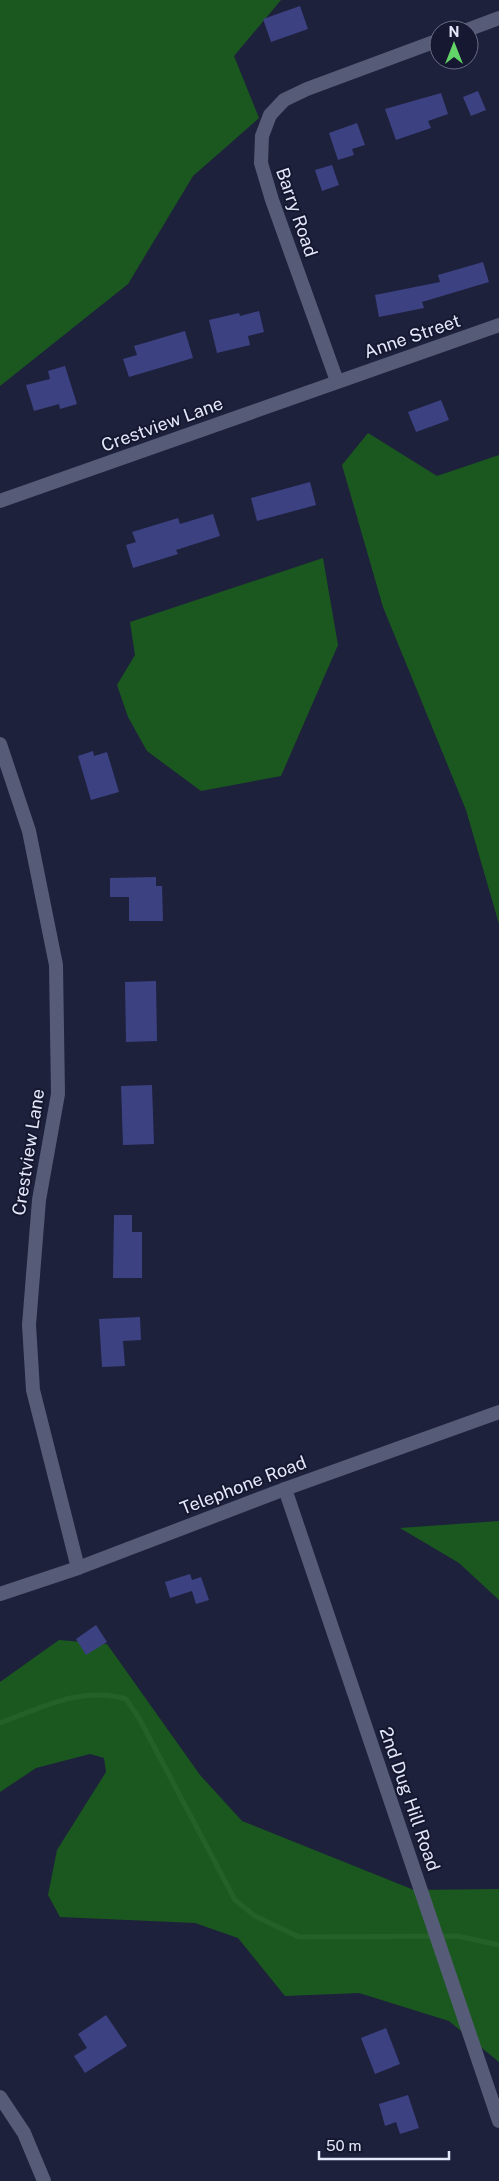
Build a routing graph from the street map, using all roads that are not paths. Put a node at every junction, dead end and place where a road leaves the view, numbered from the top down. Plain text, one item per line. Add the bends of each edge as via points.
1 (499, 18) edge
2 (479, 26) edge
3 (429, 44) edge
4 (499, 325) edge
5 (337, 381) junction
6 (0, 501) edge
7 (0, 744) edge
8 (499, 1412) edge
9 (285, 1489) junction
10 (78, 1568) junction
11 (0, 1594) edge
12 (0, 2097) edge
13 (499, 2121) edge
14 (44, 2181) edge

1 - 2 street
3 - 5 street, Barry Road via 284,100 270,115 262,136 261,164 272,200
4 - 5 street, Anne Street
5 - 6 street, Crestview Lane
7 - 10 street, Crestview Lane via 29,831 56,965 58,1094 39,1200 29,1325 34,1390
8 - 9 street, Telephone Road
9 - 10 street, Telephone Road
9 - 13 street, 2nd Dug Hill Road
10 - 11 street, Telephone Road
12 - 14 street via 24,2133

